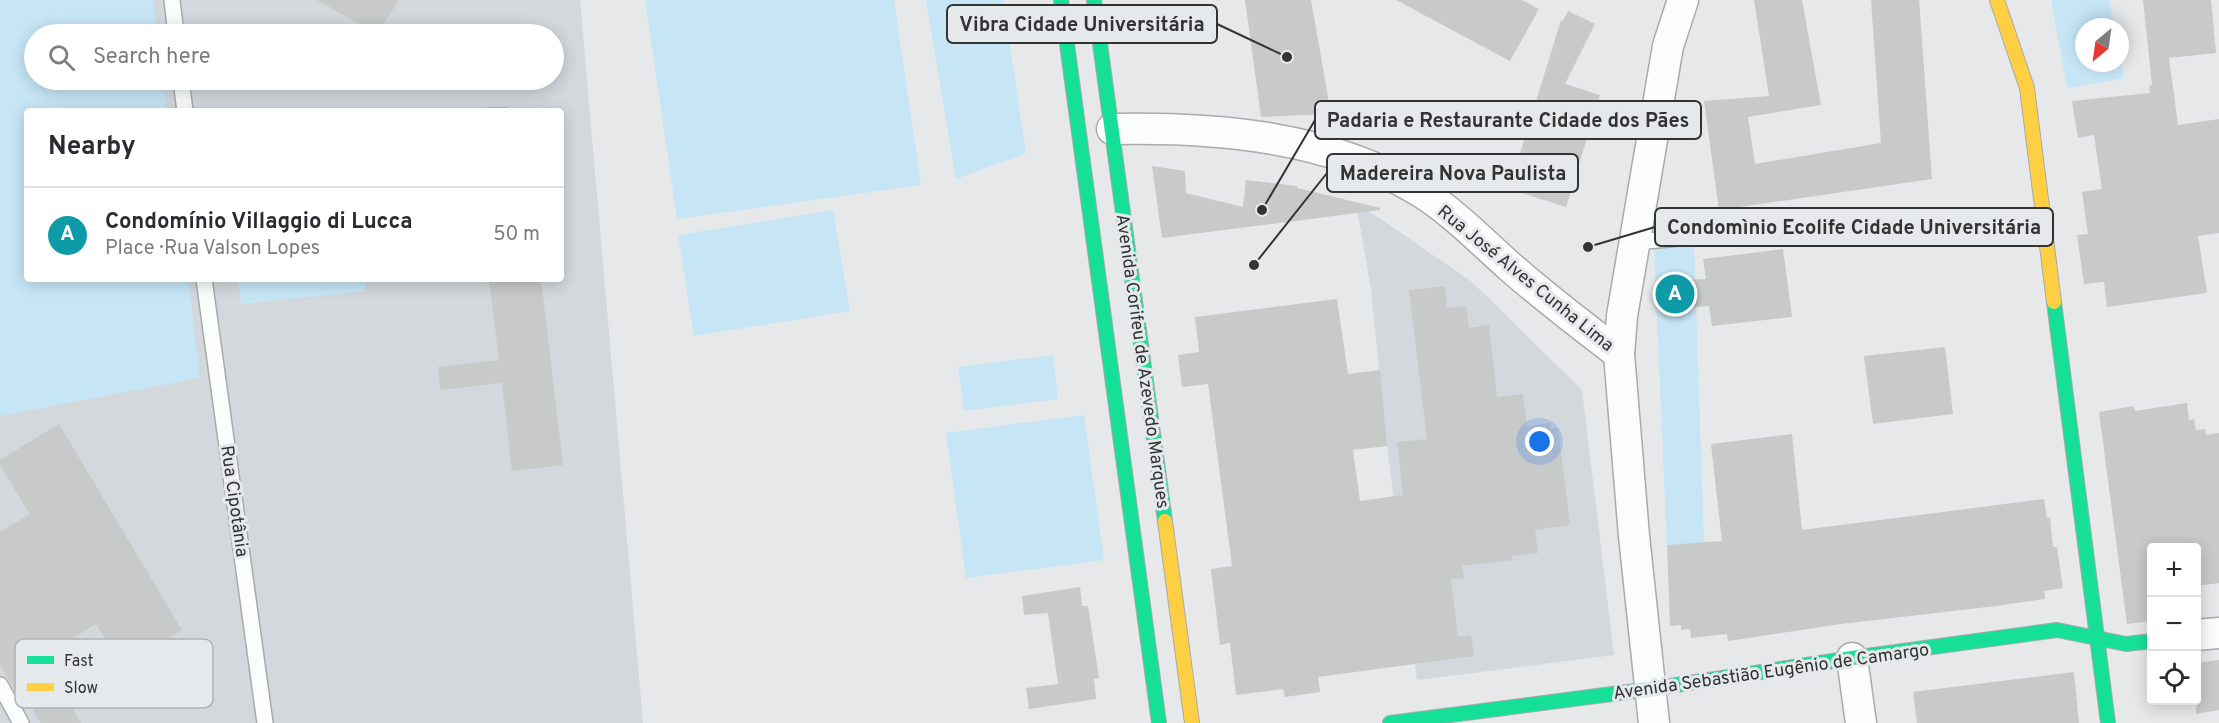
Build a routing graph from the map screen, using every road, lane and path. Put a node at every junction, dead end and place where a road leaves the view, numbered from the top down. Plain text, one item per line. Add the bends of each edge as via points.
1 (172, 0) edge
2 (1061, 0) edge
3 (1094, 0) edge
4 (1683, 0) edge
5 (1996, 0) edge
6 (175, 24) edge
7 (183, 90) edge
8 (185, 108) edge
9 (1104, 126) junction
10 (1881, 229) dead end
11 (1636, 242) junction
12 (204, 282) edge
13 (1619, 354) junction
14 (2219, 633) edge
15 (2201, 635) edge
16 (2096, 638) junction
17 (2147, 641) edge
18 (1852, 658) junction
19 (0, 685) edge
20 (1650, 689) junction
21 (1488, 717) edge
22 (21, 723) edge
23 (265, 723) edge
24 (1159, 723) edge
25 (1192, 723) edge
26 (1390, 723) edge
27 (1654, 723) edge
28 (1861, 723) edge
29 (2108, 723) edge

1 - 6 lane
2 - 24 street, Avenida Corifeu de Azevedo Marques
3 - 9 street, Avenida Corifeu de Azevedo Marques
4 - 11 street via 1668,46
5 - 16 street via 2027,88
7 - 8 lane
9 - 13 street, Rua José Alves Cunha Lima via 1239,135 1366,163 1421,193
9 - 25 street, Avenida Corifeu de Azevedo Marques
10 - 11 lane via 1744,232
11 - 13 street
12 - 23 lane, Rua Cipotânia
13 - 20 street, Rua José Alves Cunha Lima
14 - 15 street
16 - 17 street, Avenida Sebastião Eugênio de Camargo via 2126,644
16 - 18 street, Avenida Sebastião Eugênio de Camargo via 2057,630
16 - 29 street
18 - 20 street, Avenida Sebastião Eugênio de Camargo
18 - 28 street
19 - 22 lane
20 - 21 street, Avenida Sebastião Eugênio de Camargo
20 - 27 street, Rua José Alves Cunha Lima
21 - 26 street, Avenida Sebastião Eugênio de Camargo

